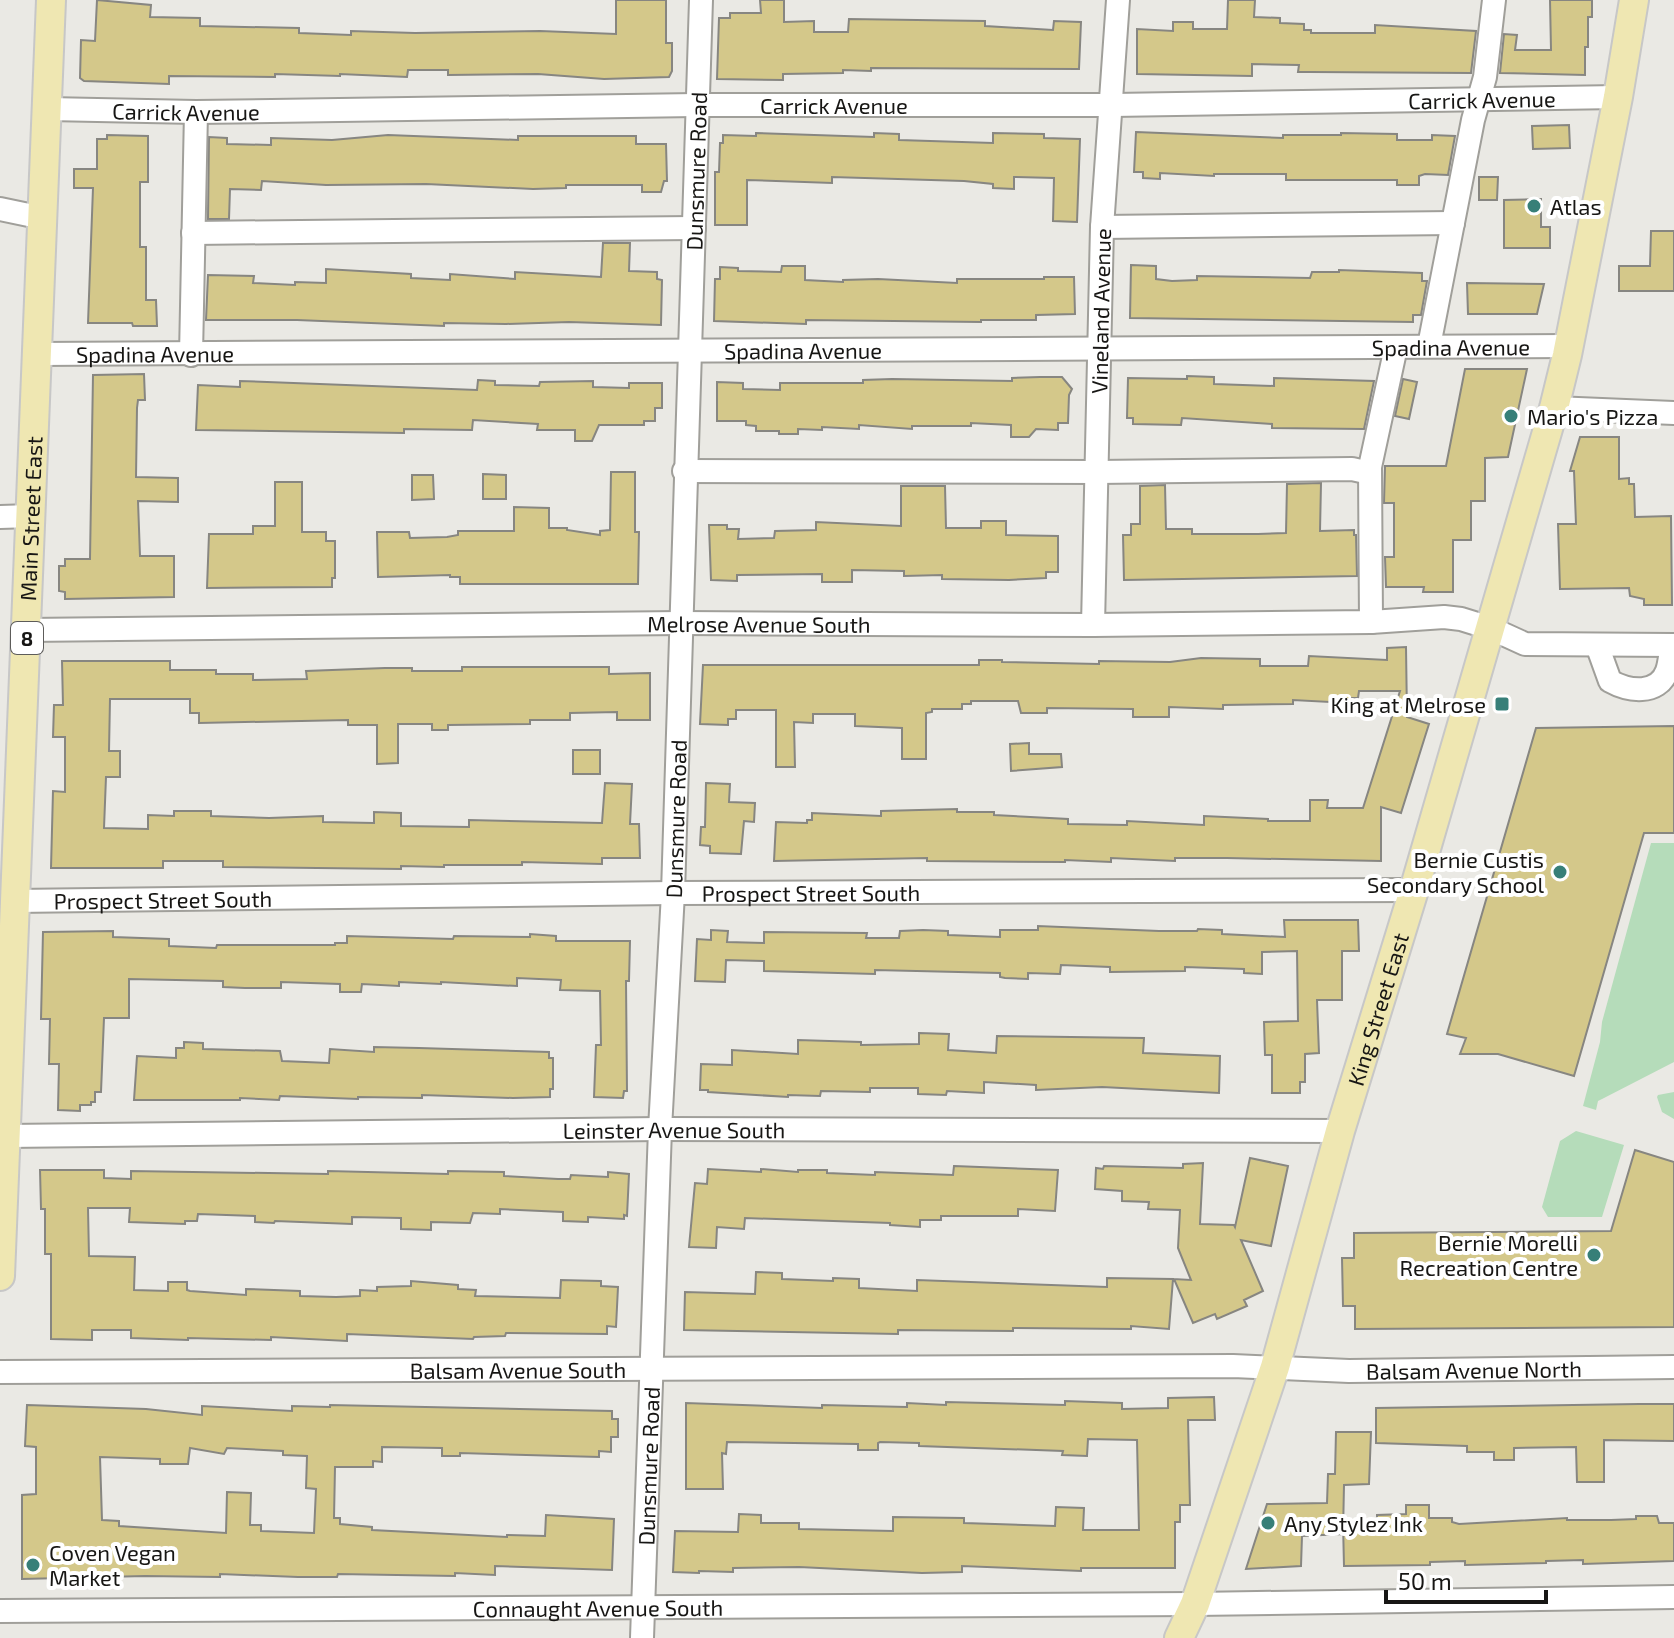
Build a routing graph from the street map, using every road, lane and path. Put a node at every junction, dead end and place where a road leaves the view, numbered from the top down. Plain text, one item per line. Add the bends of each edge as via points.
1 (51, 0) edge
2 (701, 0) edge
3 (1118, 0) edge
4 (1494, 0) edge
5 (1634, 0) edge
6 (1618, 97) junction
7 (1479, 100) junction
8 (696, 105) junction
9 (1113, 105) junction
10 (48, 109) junction
11 (196, 112) junction
12 (0, 209) edge
13 (43, 218) junction
14 (1453, 223) junction
15 (1102, 227) junction
16 (694, 228) junction
17 (193, 233) junction
18 (1429, 346) junction
19 (1569, 346) junction
20 (1396, 347) junction
21 (1101, 350) junction
22 (689, 352) junction
23 (37, 354) junction
24 (191, 355) junction
25 (1554, 408) junction
26 (1674, 413) edge
27 (684, 471) junction
28 (1097, 472) junction
29 (1370, 473) junction
30 (31, 516) junction
31 (0, 517) edge
32 (1371, 622) junction
33 (681, 623) junction
34 (1093, 625) junction
35 (1490, 628) junction
36 (27, 630) junction
37 (1597, 645) junction
38 (1673, 645) edge
39 (10, 788) edge
40 (1414, 890) junction
41 (673, 893) junction
42 (15, 901) junction
43 (660, 1129) junction
44 (1340, 1131) junction
45 (6, 1136) junction
46 (0, 1276) edge
47 (1275, 1367) junction
48 (1674, 1367) edge
49 (652, 1368) junction
50 (0, 1372) edge
51 (1674, 1597) edge
52 (1195, 1604) junction
53 (642, 1606) junction
54 (0, 1611) edge
55 (642, 1638) edge
56 (1179, 1638) edge

1 - 10 main road, Main Street East / 8
2 - 8 street, Dunsmure Road
3 - 9 street, Vineland Avenue
4 - 7 street
5 - 6 main road, King Street East
6 - 7 street, Carrick Avenue
6 - 19 main road, King Street East
7 - 9 street, Carrick Avenue
7 - 14 street
8 - 9 street, Carrick Avenue
8 - 11 street, Carrick Avenue
8 - 16 street, Dunsmure Road
9 - 15 street, Vineland Avenue
10 - 11 street, Carrick Avenue
10 - 13 main road, Main Street East / 8
11 - 17 street
12 - 13 street
13 - 23 main road, Main Street East / 8
14 - 15 street
14 - 18 street
15 - 21 street, Vineland Avenue
16 - 17 street
16 - 22 street, Dunsmure Road
17 - 24 street
18 - 19 street, Spadina Avenue
18 - 20 street, Spadina Avenue
19 - 25 main road, King Street East
20 - 21 street, Spadina Avenue
20 - 29 street
21 - 22 street, Spadina Avenue
21 - 28 street, Vineland Avenue
22 - 24 street, Spadina Avenue
22 - 27 street, Dunsmure Road
23 - 24 street, Spadina Avenue
23 - 30 main road, Main Street East / 8
25 - 26 street
25 - 35 main road, King Street East
27 - 28 street
27 - 33 street, Dunsmure Road
28 - 29 street
28 - 34 street, Vineland Avenue
29 - 32 street
30 - 31 street
30 - 36 main road, Main Street East / 8
32 - 34 street, Melrose Avenue South
32 - 35 street, Melrose Avenue South via 1444,617
33 - 34 street, Melrose Avenue South
33 - 36 street, Melrose Avenue South
33 - 41 street, Dunsmure Road
35 - 37 street, Melrose Avenue South via 1525,644
35 - 40 main road, King Street East
36 - 39 main road, Main Street East / 8
37 - 38 street, Melrose Avenue South
37 - 38 street via 1610,681 1636,691 1661,681
39 - 42 main road, Main Street East / 8
40 - 41 street, Prospect Street South
40 - 44 main road, King Street East
41 - 42 street, Prospect Street South
41 - 43 street, Dunsmure Road
42 - 45 main road, Main Street East / 8
43 - 44 street, Leinster Avenue South
43 - 45 street, Leinster Avenue South
43 - 49 street, Dunsmure Road
44 - 47 main road, King Street East
45 - 46 main road, Main Street East / 8
47 - 48 street, Balsam Avenue North
47 - 49 street, Balsam Avenue South
47 - 52 main road, King Street East
49 - 50 street, Balsam Avenue South
49 - 53 street, Dunsmure Road
51 - 52 street, Connaught Avenue South
52 - 53 street, Connaught Avenue South
52 - 56 main road, King Street East
53 - 54 street, Connaught Avenue South
53 - 55 street, Dunsmure Road

